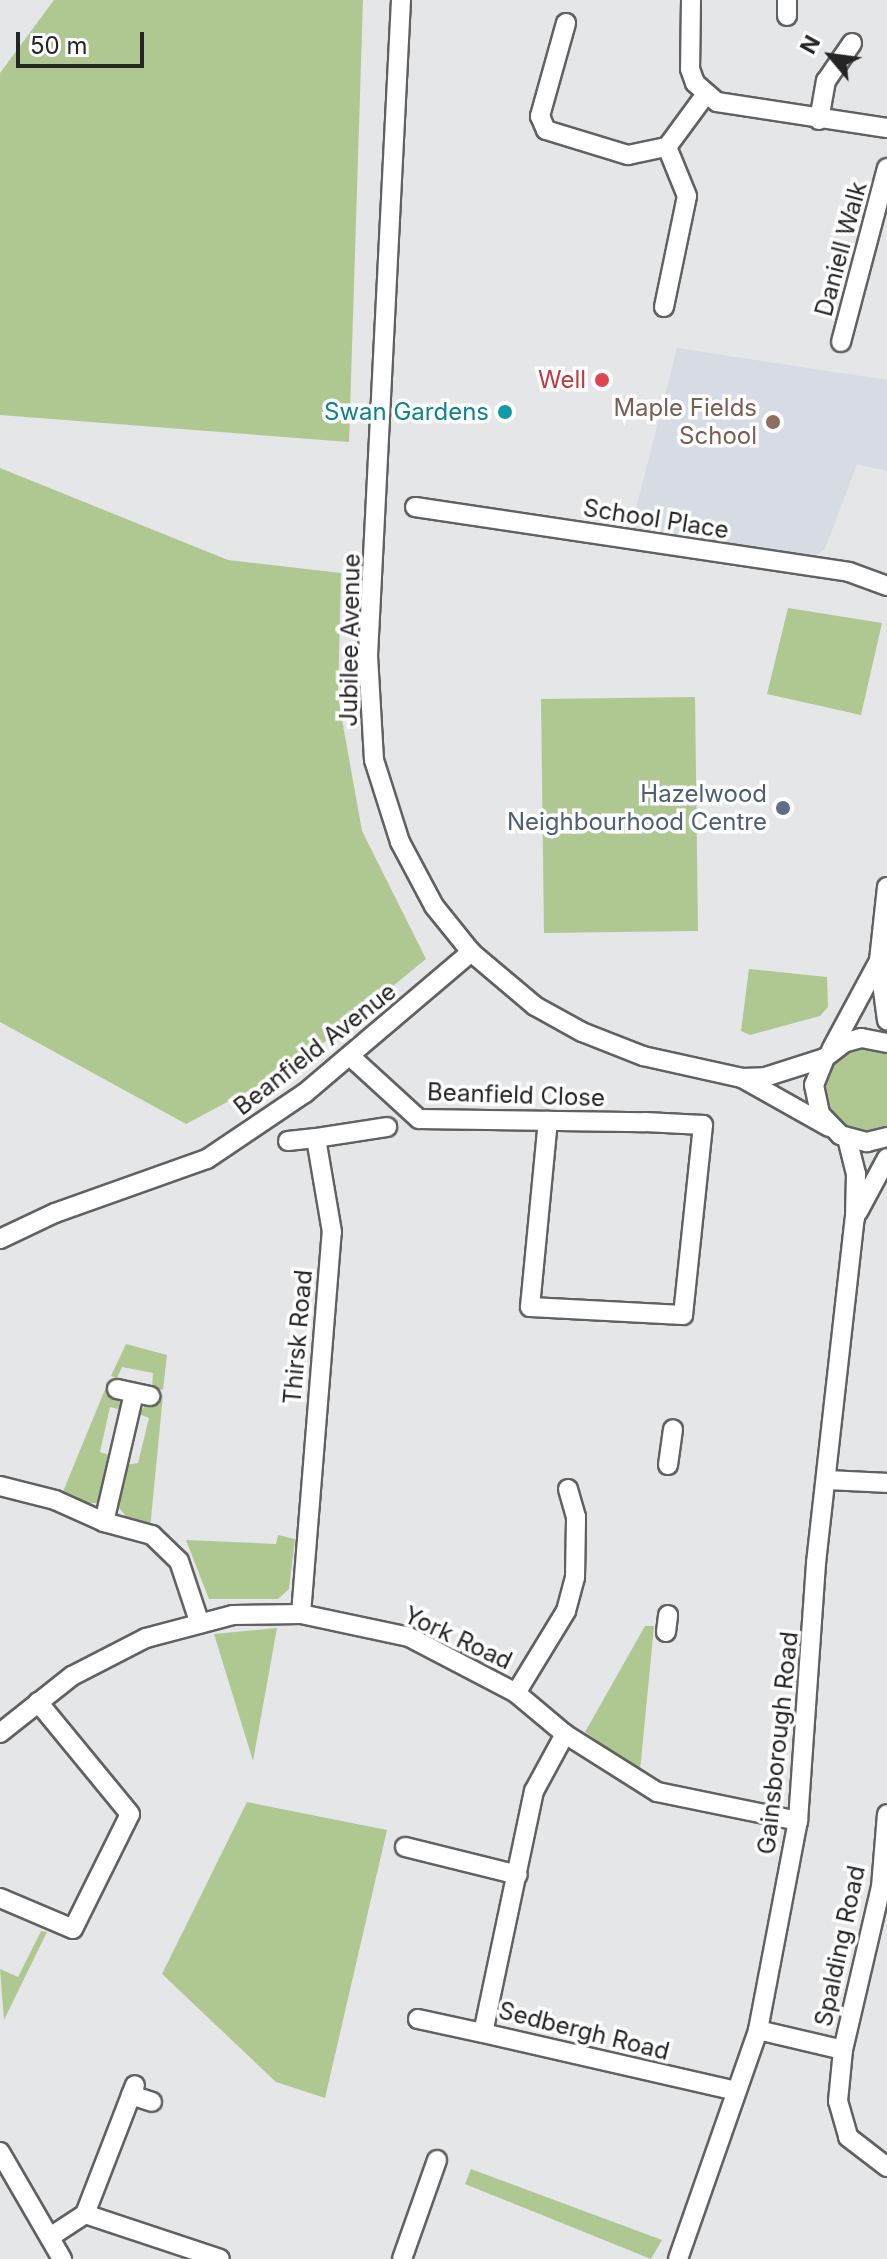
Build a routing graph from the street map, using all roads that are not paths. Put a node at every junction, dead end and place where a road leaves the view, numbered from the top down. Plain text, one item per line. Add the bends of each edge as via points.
1 (401, 0) edge
2 (691, 0) edge
3 (566, 23) dead end
4 (852, 43) dead end
5 (538, 51) dead end
6 (557, 57) junction
7 (706, 94) junction
8 (819, 120) junction
9 (887, 128) edge
10 (667, 147) junction
11 (887, 168) edge
12 (664, 307) dead end
13 (839, 330) dead end
14 (415, 507) dead end
15 (887, 586) edge
16 (887, 887) edge
17 (471, 952) junction
18 (879, 961) junction
19 (887, 1020) edge
20 (887, 1043) edge
21 (827, 1055) junction
22 (351, 1057) junction
23 (742, 1078) junction
24 (548, 1121) junction
25 (387, 1127) dead end
26 (829, 1127) junction
27 (887, 1137) edge
28 (316, 1138) junction
29 (847, 1138) junction
30 (288, 1141) dead end
31 (887, 1158) edge
32 (855, 1218) junction
33 (0, 1239) edge
34 (133, 1393) dead end
35 (673, 1429) dead end
36 (668, 1465) dead end
37 (826, 1480) junction
38 (887, 1483) edge
39 (0, 1486) edge
40 (568, 1489) dead end
41 (104, 1522) junction
42 (301, 1614) junction
43 (200, 1624) junction
44 (516, 1693) junction
45 (38, 1702) junction
46 (0, 1733) edge
47 (565, 1734) junction
48 (887, 1814) edge
49 (798, 1821) junction
50 (405, 1847) dead end
51 (518, 1875) junction
52 (884, 1888) edge
53 (0, 1898) edge
54 (418, 2019) dead end
55 (758, 2030) junction
56 (483, 2033) junction
57 (843, 2050) junction
58 (736, 2091) junction
59 (152, 2102) dead end
60 (0, 2152) edge
61 (887, 2167) edge
62 (439, 2172) dead end
63 (85, 2214) junction
64 (50, 2237) junction
65 (62, 2259) edge
66 (220, 2259) edge
67 (402, 2259) edge
68 (678, 2259) edge

1 - 17 street, Jubilee Avenue via 369,710 374,760 400,842 434,906
2 - 7 street via 688,59 695,83
3 - 6 street
4 - 8 street via 826,81
5 - 6 street
6 - 10 street via 540,116 546,130 628,155
7 - 8 street via 735,107
7 - 10 street
8 - 9 street
10 - 12 street via 687,196
11 - 13 street, Daniell Walk
14 - 15 street, School Place via 849,572
16 - 18 street
17 - 22 street, Beanfield Avenue
17 - 23 street, Jubilee Avenue via 535,1006 582,1032 643,1056
18 - 19 street
18 - 21 street
20 - 21 street, Jubilee Avenue via 861,1038
21 - 23 street, Jubilee Avenue via 765,1077
21 - 26 street via 814,1085 815,1100
22 - 24 street, Beanfield Close via 419,1119
22 - 33 street, Beanfield Avenue via 207,1159 55,1213
23 - 26 street, Jubilee Avenue
24 - 24 street, Beanfield Close via 530,1307 683,1315 703,1125
25 - 28 street
26 - 29 street, Jubilee Avenue
27 - 29 street via 867,1142
28 - 30 street
28 - 42 street, Thirsk Road via 332,1232
29 - 32 street, Gainsborough Road via 856,1174
31 - 32 street, Gainsborough Road
32 - 37 street, Gainsborough Road
34 - 41 street
35 - 36 street
37 - 38 street
37 - 49 street, Gainsborough Road
39 - 41 street via 55,1500
40 - 44 street via 576,1517 575,1577 566,1611
41 - 43 street via 152,1535 179,1561
42 - 43 street, York Road via 233,1615
42 - 44 street, York Road via 409,1637
43 - 45 street, York Road via 106,1654
44 - 47 street, York Road
45 - 46 street, York Road
45 - 53 street via 130,1814 73,1929
47 - 49 street, York Road via 657,1792
47 - 51 street, Sedbergh Road via 534,1791
48 - 52 street, Spalding Road
49 - 55 street, Gainsborough Road
50 - 51 street
51 - 56 street, Sedbergh Road
52 - 57 street, Spalding Road
54 - 56 street
55 - 57 street, Spalding Road
55 - 58 street, Gainsborough Road
56 - 58 street, Sedbergh Road
57 - 61 street via 838,2101 848,2137
58 - 68 street, Gainsborough Road
59 - 63 street via 133,2090
60 - 64 street
62 - 67 street
63 - 64 street
63 - 66 street
64 - 65 street

